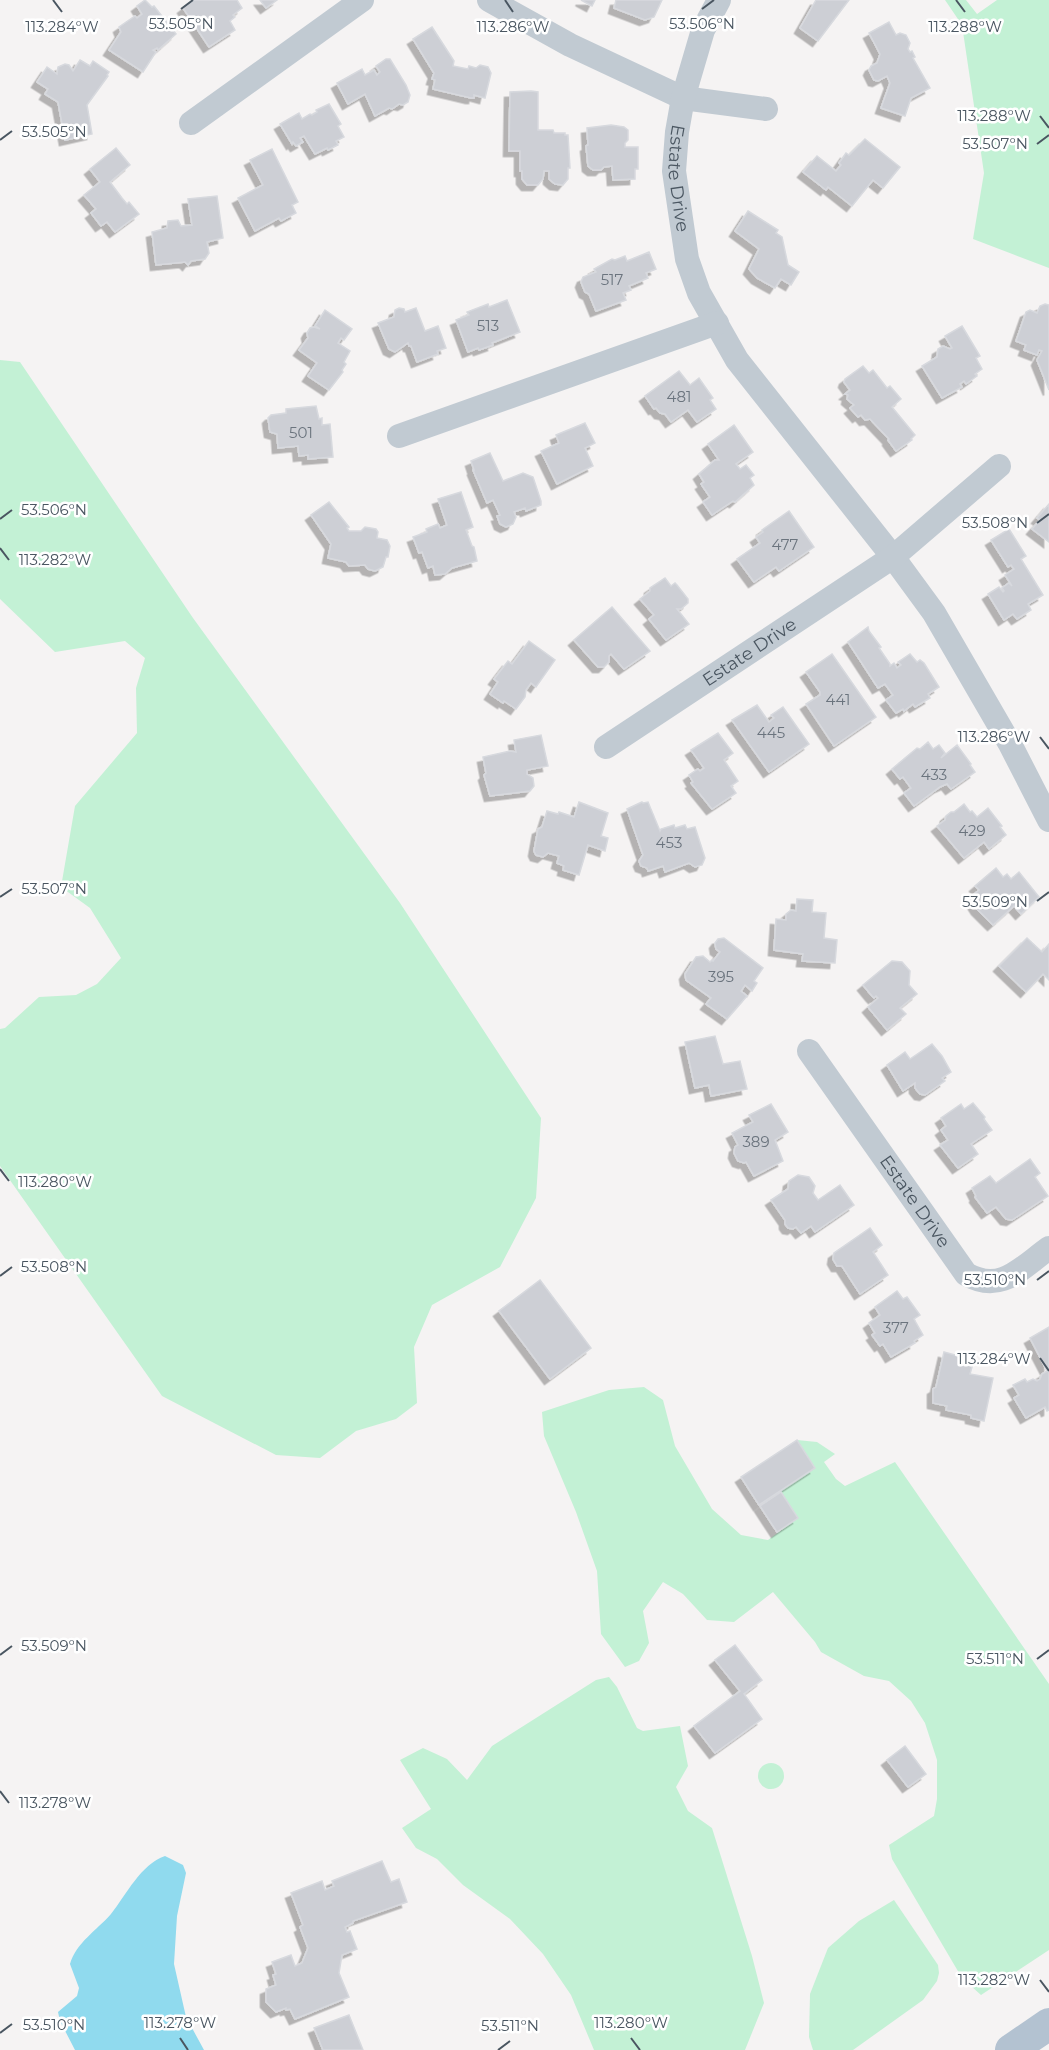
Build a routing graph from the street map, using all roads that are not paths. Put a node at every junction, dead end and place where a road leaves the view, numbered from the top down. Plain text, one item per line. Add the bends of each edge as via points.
1 (362, 0) edge
2 (489, 0) edge
3 (720, 0) edge
4 (683, 98) junction
5 (766, 109) dead end
6 (191, 123) dead end
7 (717, 323) junction
8 (399, 436) dead end
9 (999, 466) dead end
10 (893, 557) junction
11 (606, 747) dead end
12 (1049, 820) edge
13 (809, 1051) dead end
14 (1049, 1248) edge
15 (1049, 2024) edge
16 (1011, 2050) edge

1 - 6 street
2 - 4 street, Estate Drive via 570,45
3 - 4 street, Estate Drive via 703,30
4 - 5 street, Estate Drive
4 - 7 street, Estate Drive via 674,171 678,207 687,259 699,293
7 - 8 street
7 - 10 street, Estate Drive via 737,360
9 - 10 street, Estate Drive
10 - 11 street, Estate Drive
10 - 12 street, Estate Drive via 934,613
13 - 14 street, Estate Drive via 966,1274 978,1281 996,1282
15 - 16 main road

